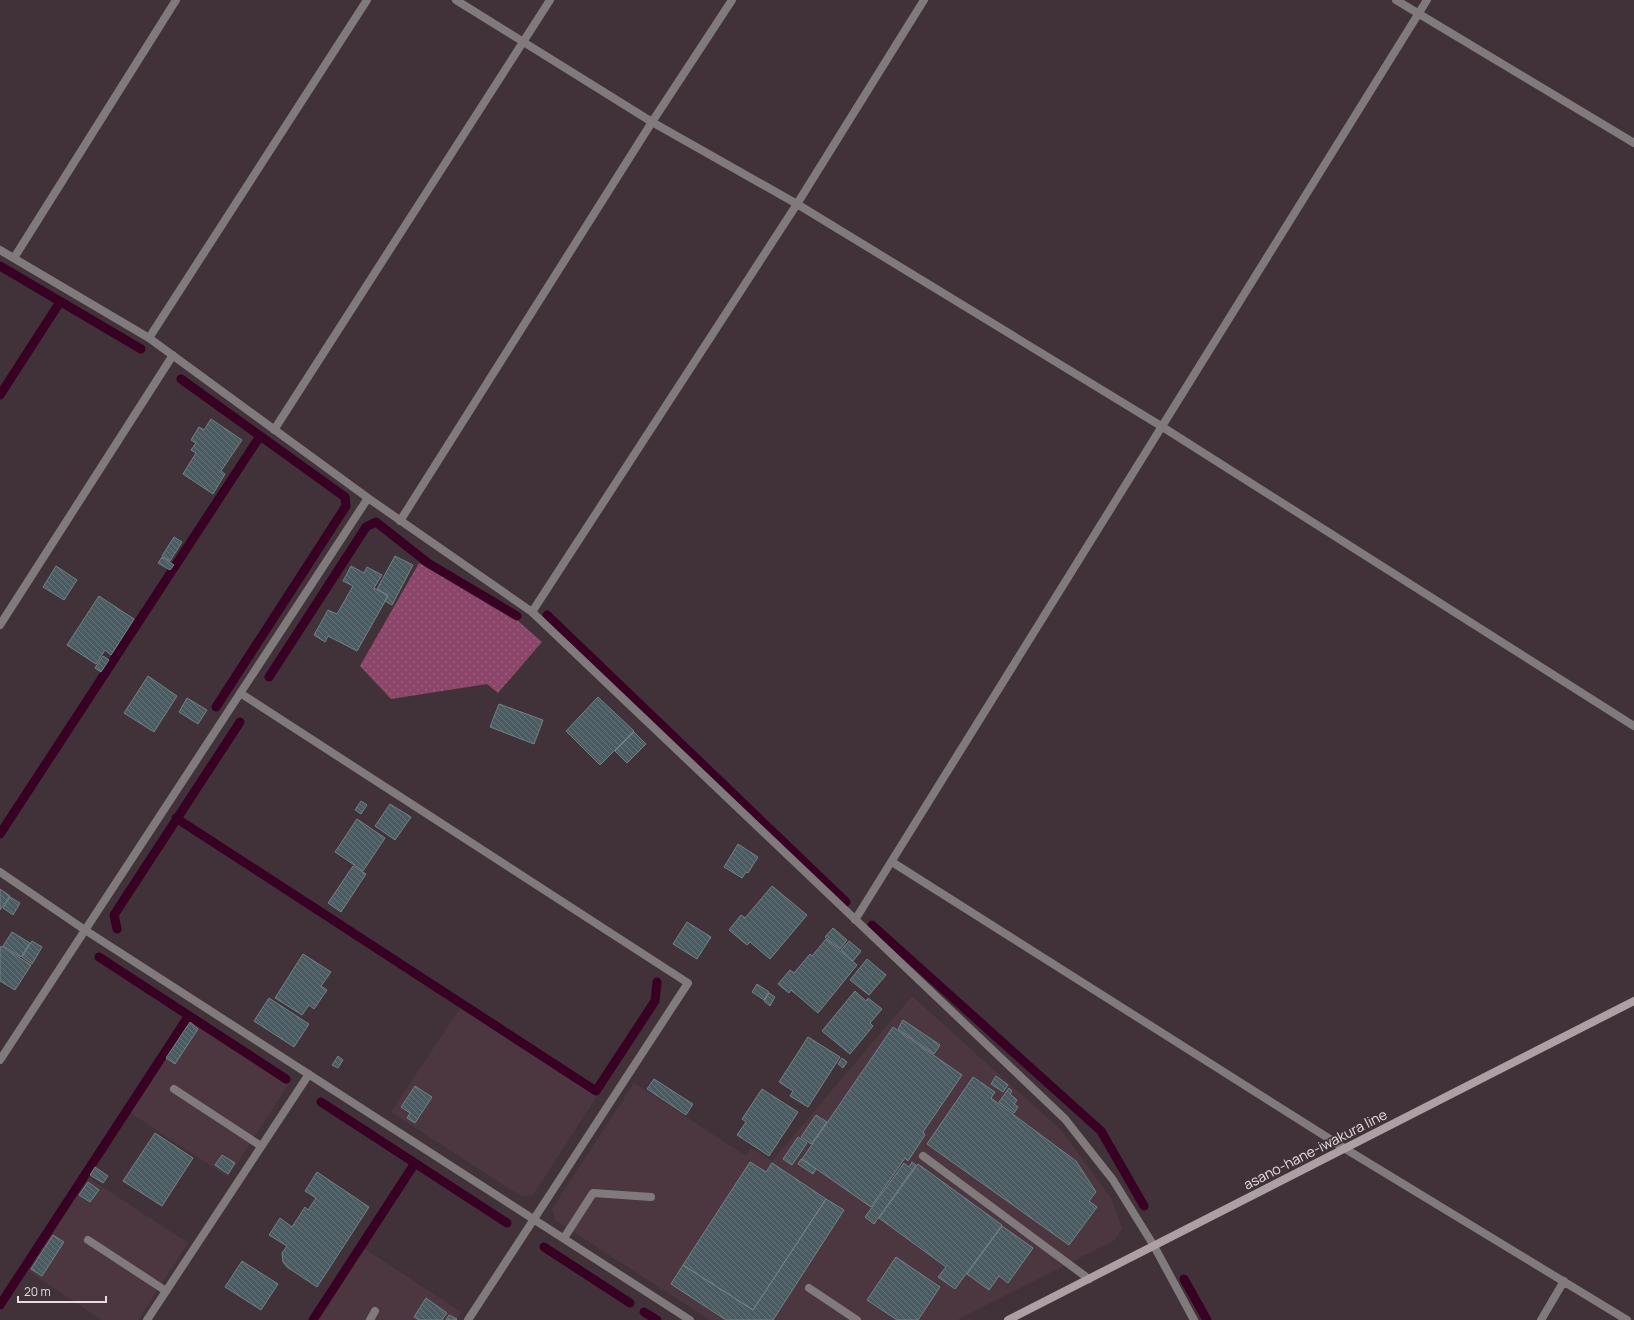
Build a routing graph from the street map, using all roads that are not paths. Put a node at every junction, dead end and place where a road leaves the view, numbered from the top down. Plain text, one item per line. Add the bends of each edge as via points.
1 (176, 0) edge
2 (367, 0) edge
3 (456, 0) edge
4 (550, 0) edge
5 (732, 0) edge
6 (924, 0) edge
7 (1396, 0) edge
8 (1427, 0) edge
9 (1419, 14) junction
10 (524, 43) junction
11 (652, 122) junction
12 (1634, 143) edge
13 (798, 204) junction
14 (0, 250) edge
15 (14, 258) junction
16 (149, 338) junction
17 (173, 355) junction
18 (1161, 426) junction
19 (274, 430) junction
20 (368, 498) junction
21 (400, 520) junction
22 (532, 612) junction
23 (0, 625) edge
24 (240, 693) junction
25 (1634, 726) edge
26 (892, 862) junction
27 (0, 872) edge
28 (856, 920) junction
29 (86, 930) junction
30 (1634, 1001) edge
31 (0, 1060) edge
32 (309, 1074) junction
33 (174, 1089) dead end
34 (261, 1146) junction
35 (1344, 1148) junction
36 (923, 1156) dead end
37 (651, 1196) dead end
38 (534, 1219) junction
39 (564, 1238) junction
40 (88, 1240) dead end
41 (1154, 1246) junction
42 (1089, 1279) junction
43 (1564, 1282) junction
44 (809, 1288) dead end
45 (166, 1291) junction
46 (375, 1311) dead end
47 (147, 1320) edge
48 (370, 1320) edge
49 (468, 1320) edge
50 (690, 1320) edge
51 (858, 1320) edge
52 (1008, 1320) edge
53 (1194, 1320) edge
54 (1541, 1320) edge
55 (1627, 1320) edge

1 - 15 street
2 - 16 street
3 - 10 street
4 - 10 street
5 - 11 street
6 - 13 street
7 - 9 street
8 - 9 street
9 - 12 street
9 - 18 street
10 - 11 street
10 - 19 street
11 - 13 street
11 - 21 street
13 - 18 street
13 - 22 street
14 - 15 street
15 - 16 street
16 - 17 street
17 - 19 street
17 - 23 street
18 - 25 street
18 - 26 street
19 - 20 street
20 - 21 street
20 - 24 street
21 - 22 street
22 - 28 street
24 - 29 street
24 - 38 street via 688,983
26 - 28 street
26 - 35 street
27 - 29 street
28 - 41 street via 1065,1119 1113,1180
29 - 31 street
29 - 32 street
30 - 35 main road, asano-hane-iwakura line
32 - 34 street
32 - 38 street
33 - 34 street
34 - 45 street
35 - 41 main road, asano-hane-iwakura line
35 - 43 street
36 - 42 street
37 - 39 street via 593,1194
38 - 39 street
38 - 49 street
39 - 50 street
40 - 45 street
41 - 42 main road, asano-hane-iwakura line
41 - 53 street
42 - 52 main road, asano-hane-iwakura line
43 - 54 street
43 - 55 street
44 - 51 street
45 - 47 street
46 - 48 street

